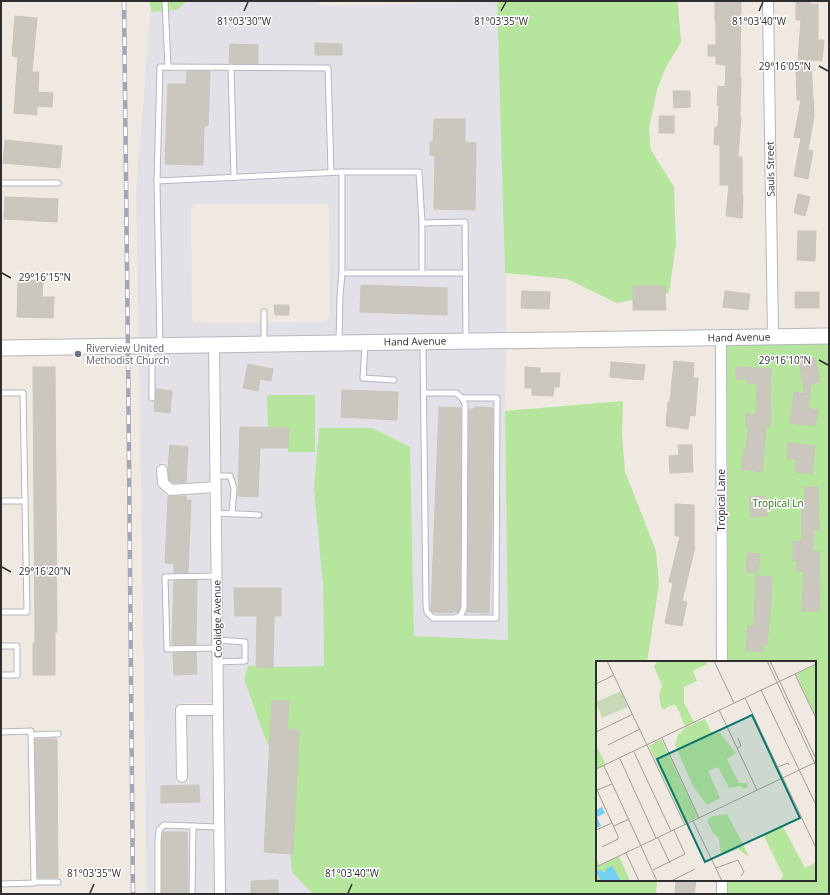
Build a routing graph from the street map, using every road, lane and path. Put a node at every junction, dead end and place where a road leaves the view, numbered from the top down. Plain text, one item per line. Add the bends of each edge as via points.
1 (165, 1) edge
2 (768, 1) edge
3 (168, 67) junction
4 (231, 67) junction
5 (331, 172) junction
6 (342, 172) junction
7 (234, 177) junction
8 (157, 181) junction
9 (1, 183) edge
10 (58, 183) dead end
11 (422, 223) junction
12 (422, 272) junction
13 (342, 273) junction
14 (464, 273) junction
15 (264, 312) dead end
16 (829, 336) edge
17 (773, 337) junction
18 (721, 338) junction
19 (424, 341) junction
20 (466, 341) junction
21 (365, 342) junction
22 (339, 343) junction
23 (214, 344) junction
24 (264, 344) junction
25 (156, 345) junction
26 (1, 348) edge
27 (394, 380) dead end
28 (1, 393) edge
29 (424, 393) junction
30 (152, 398) dead end
31 (462, 398) junction
32 (162, 470) dead end
33 (215, 476) junction
34 (215, 487) junction
35 (1, 501) edge
36 (25, 501) junction
37 (215, 513) junction
38 (232, 514) junction
39 (259, 515) dead end
40 (216, 576) junction
41 (1, 612) edge
42 (456, 618) junction
43 (217, 644) junction
44 (1, 646) edge
45 (722, 661) edge
46 (217, 662) junction
47 (1, 675) edge
48 (218, 710) junction
49 (1, 732) edge
50 (58, 734) dead end
51 (31, 735) junction
52 (182, 777) dead end
53 (192, 826) junction
54 (219, 827) junction
55 (722, 881) edge
56 (34, 882) junction
57 (58, 882) dead end
58 (1, 884) edge
59 (158, 894) edge
60 (192, 894) edge
61 (220, 894) edge
62 (722, 894) edge

1 - 3 lane
2 - 17 street, Sauls Street
3 - 4 lane
3 - 8 lane via 160,67
4 - 5 lane via 328,68
4 - 7 lane
5 - 6 lane
5 - 7 lane
6 - 11 lane via 419,172
6 - 13 lane
7 - 8 lane
8 - 25 lane
9 - 10 lane
11 - 12 lane
11 - 14 lane via 464,222
12 - 13 lane
12 - 14 lane
13 - 22 lane
14 - 20 lane
15 - 24 lane
16 - 17 street, Hand Avenue
17 - 18 street, Hand Avenue
18 - 20 street, Hand Avenue
18 - 45 street, Tropical Lane
19 - 20 street, Hand Avenue
19 - 21 street, Hand Avenue
19 - 29 lane
21 - 22 street, Hand Avenue
21 - 27 lane via 364,378
22 - 24 street, Hand Avenue
23 - 24 street, Hand Avenue
23 - 25 street, Hand Avenue
23 - 33 street, Coolidge Avenue
25 - 26 street, Hand Avenue
25 - 30 lane
28 - 36 lane via 23,393
29 - 31 lane via 456,394
29 - 42 lane via 427,612 433,618
31 - 42 lane via 465,404 464,608 461,615
31 - 42 lane via 497,398 496,618
32 - 34 street via 163,483 171,490
33 - 34 street, Coolidge Avenue
33 - 38 lane via 230,476 234,488
34 - 37 street, Coolidge Avenue
35 - 36 lane
36 - 41 lane via 27,612
37 - 38 lane
37 - 40 street, Coolidge Avenue
38 - 39 lane
40 - 43 street, Coolidge Avenue
40 - 43 lane via 165,578 167,649
43 - 46 street, Coolidge Avenue
43 - 46 lane via 245,642 245,661
44 - 47 lane via 17,646 17,675
46 - 48 street, Coolidge Avenue
48 - 52 street via 181,710
48 - 54 street, Coolidge Avenue
49 - 51 lane via 31,731
50 - 51 lane
51 - 56 lane
53 - 54 lane
53 - 59 lane via 164,825 159,830
53 - 60 lane
54 - 61 street, Coolidge Avenue
55 - 62 street
56 - 57 lane
56 - 58 lane

